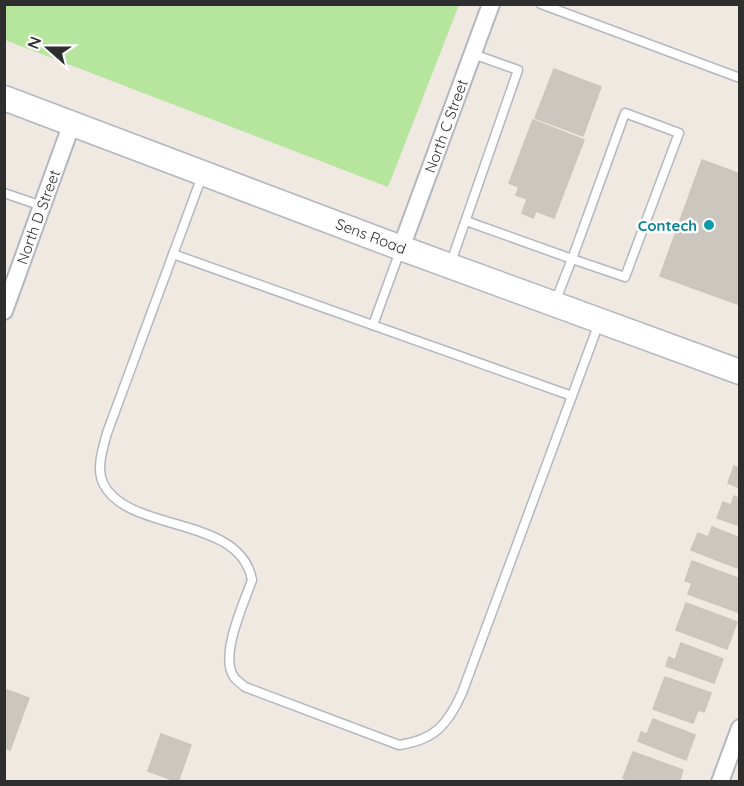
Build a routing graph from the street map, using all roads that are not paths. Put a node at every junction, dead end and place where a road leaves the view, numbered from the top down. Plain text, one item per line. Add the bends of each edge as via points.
1 (491, 4) edge
2 (541, 4) edge
3 (473, 54) junction
4 (740, 78) edge
5 (4, 98) edge
6 (72, 123) junction
7 (204, 173) junction
8 (4, 193) edge
9 (42, 206) junction
10 (466, 221) junction
11 (401, 248) junction
12 (174, 254) junction
13 (572, 259) junction
14 (450, 266) junction
15 (554, 304) junction
16 (4, 311) edge
17 (600, 321) junction
18 (374, 325) junction
19 (740, 372) edge
20 (572, 396) junction
21 (740, 728) edge
22 (720, 782) edge

1 - 3 street, North C Street
2 - 4 lane
3 - 10 lane via 518,70
3 - 11 street, North C Street
5 - 6 main road, Sens Road
6 - 7 main road, Sens Road
6 - 9 street, North D Street
7 - 11 main road, Sens Road
7 - 12 lane
8 - 9 lane
9 - 16 street, North D Street
10 - 13 lane
10 - 14 lane
11 - 14 main road, Sens Road
11 - 18 lane
12 - 18 lane
12 - 20 lane via 107,433 100,463 102,482 113,498 134,510 211,536 232,548 250,569 252,580 230,645 229,661 234,676 245,687 399,745 418,743 453,714
13 - 13 lane via 625,277 679,134 625,113
13 - 15 lane
14 - 15 main road, Sens Road
15 - 17 main road, Sens Road
17 - 19 main road, Sens Road
17 - 20 lane
18 - 20 lane
21 - 22 street

